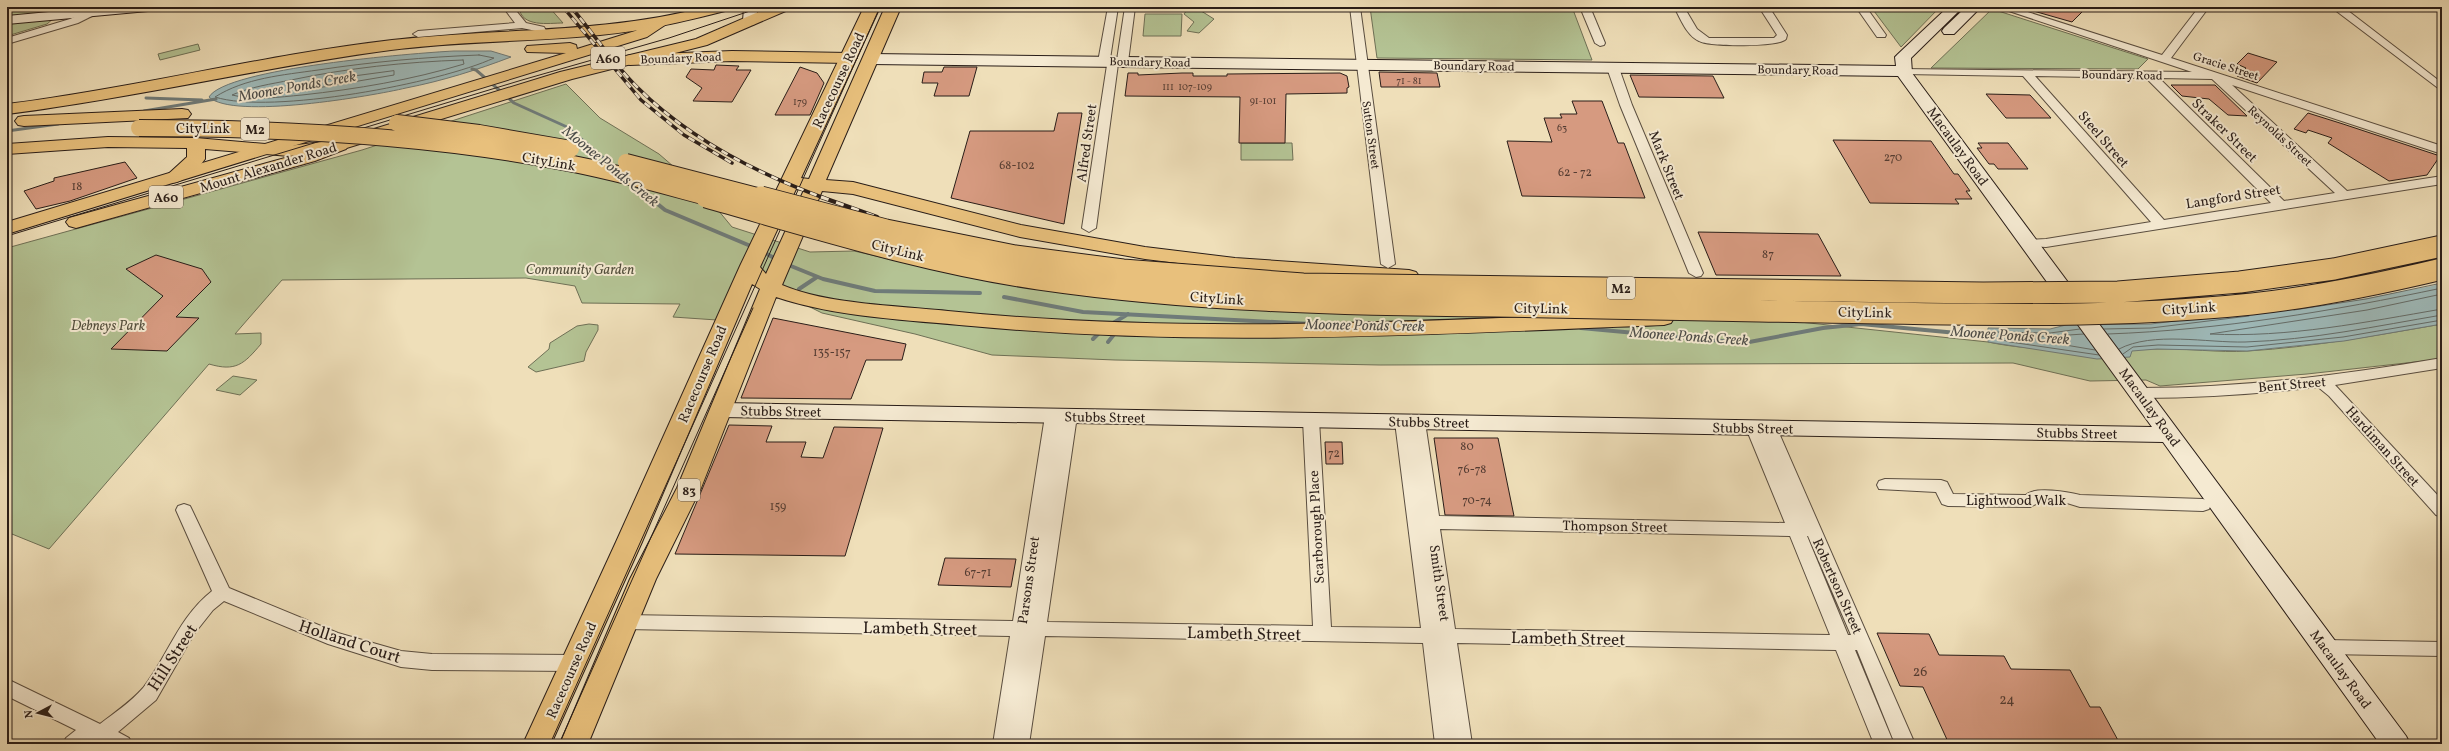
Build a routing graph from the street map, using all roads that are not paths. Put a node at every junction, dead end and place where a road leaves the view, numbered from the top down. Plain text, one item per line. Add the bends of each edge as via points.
1 (148, 7) edge
2 (508, 7) edge
3 (724, 7) edge
4 (782, 7) edge
5 (872, 7) edge
6 (893, 7) edge
7 (1113, 7) edge
8 (1130, 7) edge
9 (1355, 7) edge
10 (1585, 7) edge
11 (1679, 7) edge
12 (1764, 7) edge
13 (1860, 7) edge
14 (1974, 7) edge
15 (2002, 7) edge
16 (2204, 7) edge
17 (2336, 7) edge
18 (1954, 8) edge
19 (90, 13) junction
20 (750, 14) edge
21 (7, 20) edge
22 (660, 24) junction
23 (522, 25) junction
24 (725, 32) junction
25 (418, 34) dead end
26 (1882, 35) dead end
27 (7, 41) edge
28 (1600, 43) dead end
29 (632, 44) junction
30 (604, 46) junction
31 (660, 46) junction
32 (687, 46) junction
33 (544, 48) junction
34 (726, 54) junction
35 (812, 58) junction
36 (849, 58) junction
37 (871, 59) junction
38 (2165, 59) junction
39 (625, 61) junction
40 (1113, 62) junction
41 (1362, 64) junction
42 (1613, 68) junction
43 (510, 69) junction
44 (1904, 71) junction
45 (2026, 73) junction
46 (566, 75) junction
47 (2148, 75) junction
48 (2216, 76) junction
49 (2442, 88) edge
50 (834, 91) junction
51 (7, 109) edge
52 (380, 115) junction
53 (7, 122) edge
54 (7, 135) edge
55 (196, 143) junction
56 (340, 145) junction
57 (260, 148) junction
58 (7, 149) edge
59 (2442, 150) edge
60 (828, 156) junction
61 (173, 178) junction
62 (2442, 180) edge
63 (788, 183) junction
64 (815, 184) junction
65 (857, 190) junction
66 (2344, 195) junction
67 (2280, 205) junction
68 (2160, 224) junction
69 (1089, 228) dead end
70 (15, 232) edge
71 (2030, 243) junction
72 (2442, 246) edge
73 (1388, 264) dead end
74 (750, 266) junction
75 (2442, 270) edge
76 (1696, 273) dead end
77 (772, 283) junction
78 (1715, 289) junction
79 (797, 301) junction
80 (1831, 312) junction
81 (756, 321) junction
82 (2442, 364) edge
83 (2322, 382) junction
84 (2140, 393) junction
85 (688, 406) junction
86 (722, 410) junction
87 (1061, 416) junction
88 (1311, 420) junction
89 (1410, 422) junction
90 (1761, 428) junction
91 (2170, 434) junction
92 (1885, 485) dead end
93 (2203, 505) dead end
94 (184, 510) dead end
95 (2442, 511) edge
96 (1424, 522) junction
97 (1795, 530) junction
98 (1813, 530) junction
99 (222, 594) junction
100 (593, 621) junction
101 (625, 622) junction
102 (1029, 629) junction
103 (1322, 634) junction
104 (1439, 636) junction
105 (1842, 642) junction
106 (1864, 643) junction
107 (2325, 647) junction
108 (2442, 649) edge
109 (575, 664) junction
110 (7, 687) edge
111 (97, 731) junction
112 (73, 744) edge
113 (122, 744) edge
114 (537, 744) edge
115 (574, 744) edge
116 (1003, 744) edge
117 (1019, 744) edge
118 (1445, 744) edge
119 (1462, 744) edge
120 (1884, 744) edge
121 (1905, 744) edge
122 (2396, 744) edge

1 - 19 street
2 - 23 street
3 - 22 main road, A60
4 - 20 main road, A60
5 - 36 main road, Racecourse Road / 83
6 - 37 main road, Racecourse Road / 83
7 - 40 street, Alfred Street
8 - 40 street, Alfred Street
9 - 41 street, Sutton Street
10 - 28 street
11 - 12 street via 1699,38 1707,41 1781,39 1782,35
13 - 26 street
14 - 44 street
15 - 38 street, Gracie Street
16 - 38 street
17 - 49 street
18 - 44 street via 1903,57
19 - 21 street
19 - 27 street via 74,21
20 - 24 main road, A60
22 - 30 main road, A60 via 641,34
22 - 33 main road via 612,30
23 - 25 street
23 - 33 street via 540,29
24 - 31 main road, A60 via 719,29
24 - 32 main road, A60
24 - 34 main road via 717,43
29 - 30 main road
29 - 31 main road
29 - 33 main road via 570,61
30 - 33 main road, A60
31 - 32 main road, Boundary Road
31 - 39 main road, A60
31 - 46 main road, A60 via 586,64
32 - 34 main road, Boundary Road
32 - 39 main road, A60
33 - 43 main road, A60
33 - 51 main road via 493,47 466,39 359,50 152,88
34 - 35 main road, Boundary Road
34 - 39 main road, Boundary Road
35 - 36 main road, Boundary Road
35 - 50 main road via 831,75
36 - 37 main road, Boundary Road
36 - 50 main road, Racecourse Road / 83
37 - 40 street, Boundary Road
37 - 60 main road, Racecourse Road / 83
38 - 48 street, Gracie Street
39 - 46 main road, A60
40 - 41 street, Boundary Road
40 - 69 street, Alfred Street
41 - 42 street, Boundary Road
41 - 73 street, Sutton Street
42 - 44 street, Boundary Road
42 - 76 street, Mark Street via 1626,106
43 - 52 main road, Mount Alexander Road / A60 via 455,93
43 - 52 main road via 434,91 402,103
44 - 45 street, Boundary Road
44 - 71 street, Macaulay Road
45 - 47 street, Boundary Road
45 - 68 street, Steel Street
46 - 56 main road, Mount Alexander Road / A60
47 - 48 street, Boundary Road
47 - 67 street, Straker Street
48 - 59 street, Gracie Street
48 - 66 street, Reynolds Street
50 - 63 main road, Racecourse Road / 83
52 - 57 main road, Mount Alexander Road / A60
53 - 78 main road, CityLink / M2, bridge via 143,115 250,115 386,122 479,133 576,150 665,171 886,230 1014,256 1131,270 1303,284
54 - 80 main road, CityLink / M2, bridge via 139,128 254,129 370,136 468,148 564,162 904,253 1027,277 1139,292 1307,304
55 - 57 main road
55 - 58 main road via 108,142
55 - 61 main road via 196,159
56 - 57 main road via 295,151
56 - 70 main road, Mount Alexander Road / A60 via 252,173
57 - 61 main road, Mount Alexander Road / A60
60 - 64 main road, Racecourse Road / 83
60 - 65 main road via 833,173
61 - 70 main road, Mount Alexander Road / A60
62 - 66 street, Langford Street
63 - 64 main road
63 - 74 main road, Racecourse Road / 83
64 - 65 main road
64 - 77 main road, Racecourse Road / 83
65 - 78 main road, bridge via 1060,239 1199,260 1382,275
66 - 67 street, Langford Street
67 - 68 street, Langford Street
68 - 71 street, Langford Street
71 - 84 street, Macaulay Road
72 - 78 main road, CityLink / M2, bridge via 2334,269 2240,282 2148,290 1983,293
74 - 77 main road via 755,274
74 - 85 main road, Racecourse Road / 83
75 - 80 main road, CityLink / M2, bridge via 2292,298 2192,309 2013,314
77 - 79 main road
77 - 81 main road, Racecourse Road / 83
79 - 80 main road, bridge via 1052,326 1224,330 1479,325
79 - 81 main road via 771,309
81 - 86 main road, Racecourse Road / 83
82 - 83 street, Bent Street
83 - 84 street, Bent Street via 2231,390
83 - 95 street, Hardiman Street
84 - 91 street, Macaulay Road
85 - 86 main road, Stubbs Street
85 - 100 main road, Racecourse Road / 83
86 - 87 street, Stubbs Street
86 - 101 main road, Racecourse Road / 83 via 689,488 643,579
87 - 88 street, Stubbs Street
87 - 102 street, Parsons Street
88 - 89 street, Stubbs Street
88 - 103 street, Scarborough Place
89 - 90 street, Stubbs Street
89 - 96 street, Smith Street
90 - 91 street, Stubbs Street
90 - 97 street, Robertson Street
90 - 98 street, Robertson Street
91 - 107 street, Macaulay Road
92 - 93 street, Lightwood Walk via 1941,486 1948,500 2030,500 2033,497 2067,497 2080,502
94 - 99 street
96 - 97 street, Thompson Street
96 - 104 street, Smith Street
97 - 98 street, Thompson Street
97 - 105 street, Robertson Street
98 - 106 street, Robertson Street
99 - 109 street, Holland Court via 334,639 401,659 432,662
99 - 111 street, Hill Street via 207,605 188,629 149,694
100 - 101 main road
100 - 109 main road, Racecourse Road / 83
101 - 102 street, Lambeth Street
101 - 115 main road, Racecourse Road / 83
102 - 103 street, Lambeth Street
102 - 116 street, Parsons Street
102 - 117 street, Parsons Street
103 - 104 street, Lambeth Street
104 - 105 street, Lambeth Street
104 - 118 street, Smith Street
104 - 119 street, Smith Street
105 - 106 street, Lambeth Street
105 - 120 street, Robertson Street
106 - 121 street, Robertson Street
107 - 108 street
107 - 122 street, Macaulay Road
109 - 114 main road, Racecourse Road / 83
110 - 111 street
111 - 112 street, Hill Street
111 - 113 street

